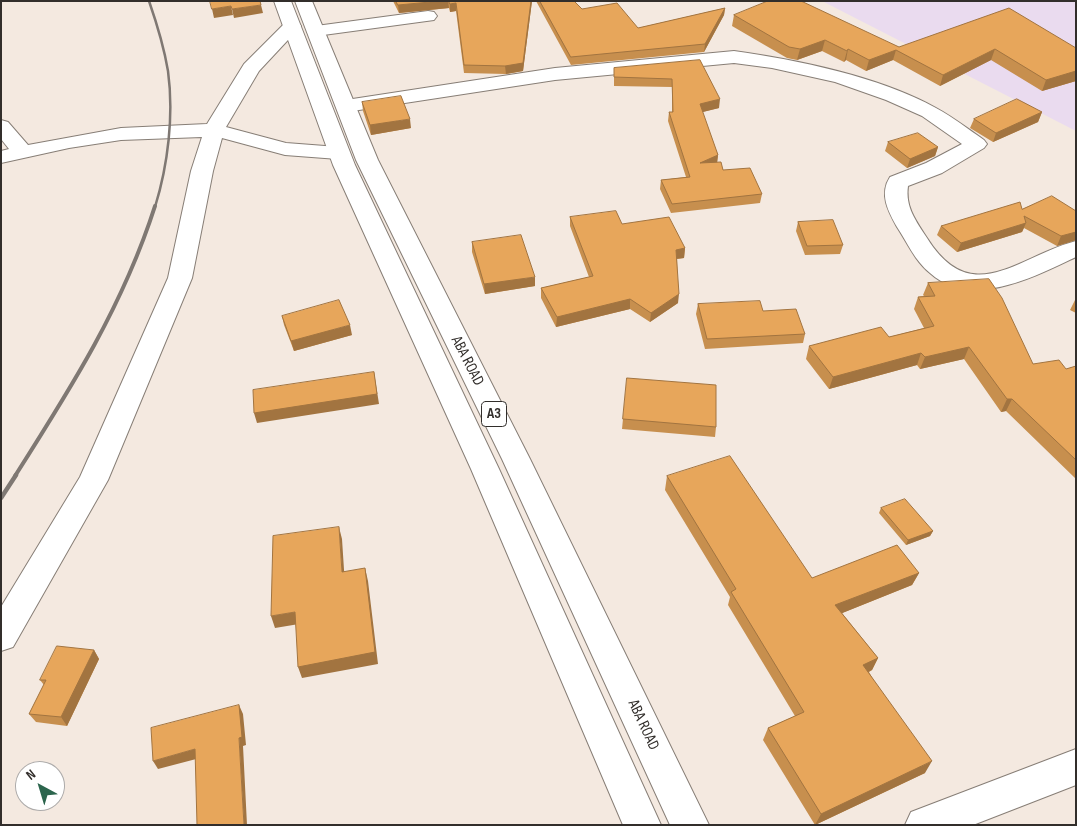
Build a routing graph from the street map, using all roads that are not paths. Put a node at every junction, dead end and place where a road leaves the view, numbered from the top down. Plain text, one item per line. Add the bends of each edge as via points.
1 (282, 1) edge
2 (303, 1) edge
3 (428, 16) edge
4 (304, 29) junction
5 (346, 106) junction
6 (1, 126) edge
7 (214, 130) junction
8 (23, 152) junction
9 (338, 152) junction
10 (1, 157) edge
11 (1069, 259) edge
12 (1, 637) edge
13 (1076, 767) edge
14 (642, 825) edge
15 (690, 825) edge
16 (924, 825) edge

1 - 4 street, ABA ROAD / A3
2 - 4 street, ABA ROAD / A3
3 - 4 street
4 - 5 street, ABA ROAD / A3
4 - 7 street via 251,68
4 - 9 street, ABA ROAD / A3
5 - 11 street via 555,74 734,57 772,62 841,78 893,96 929,112 977,144 934,168 898,182 896,202 921,247 938,269 955,280 975,284 999,281
5 - 15 street, ABA ROAD / A3 via 368,160
6 - 8 street
7 - 8 street via 121,134
7 - 9 street via 285,149
7 - 12 street via 202,171 180,278 93,480
8 - 10 street
9 - 14 street, ABA ROAD / A3 via 489,478
13 - 16 street

